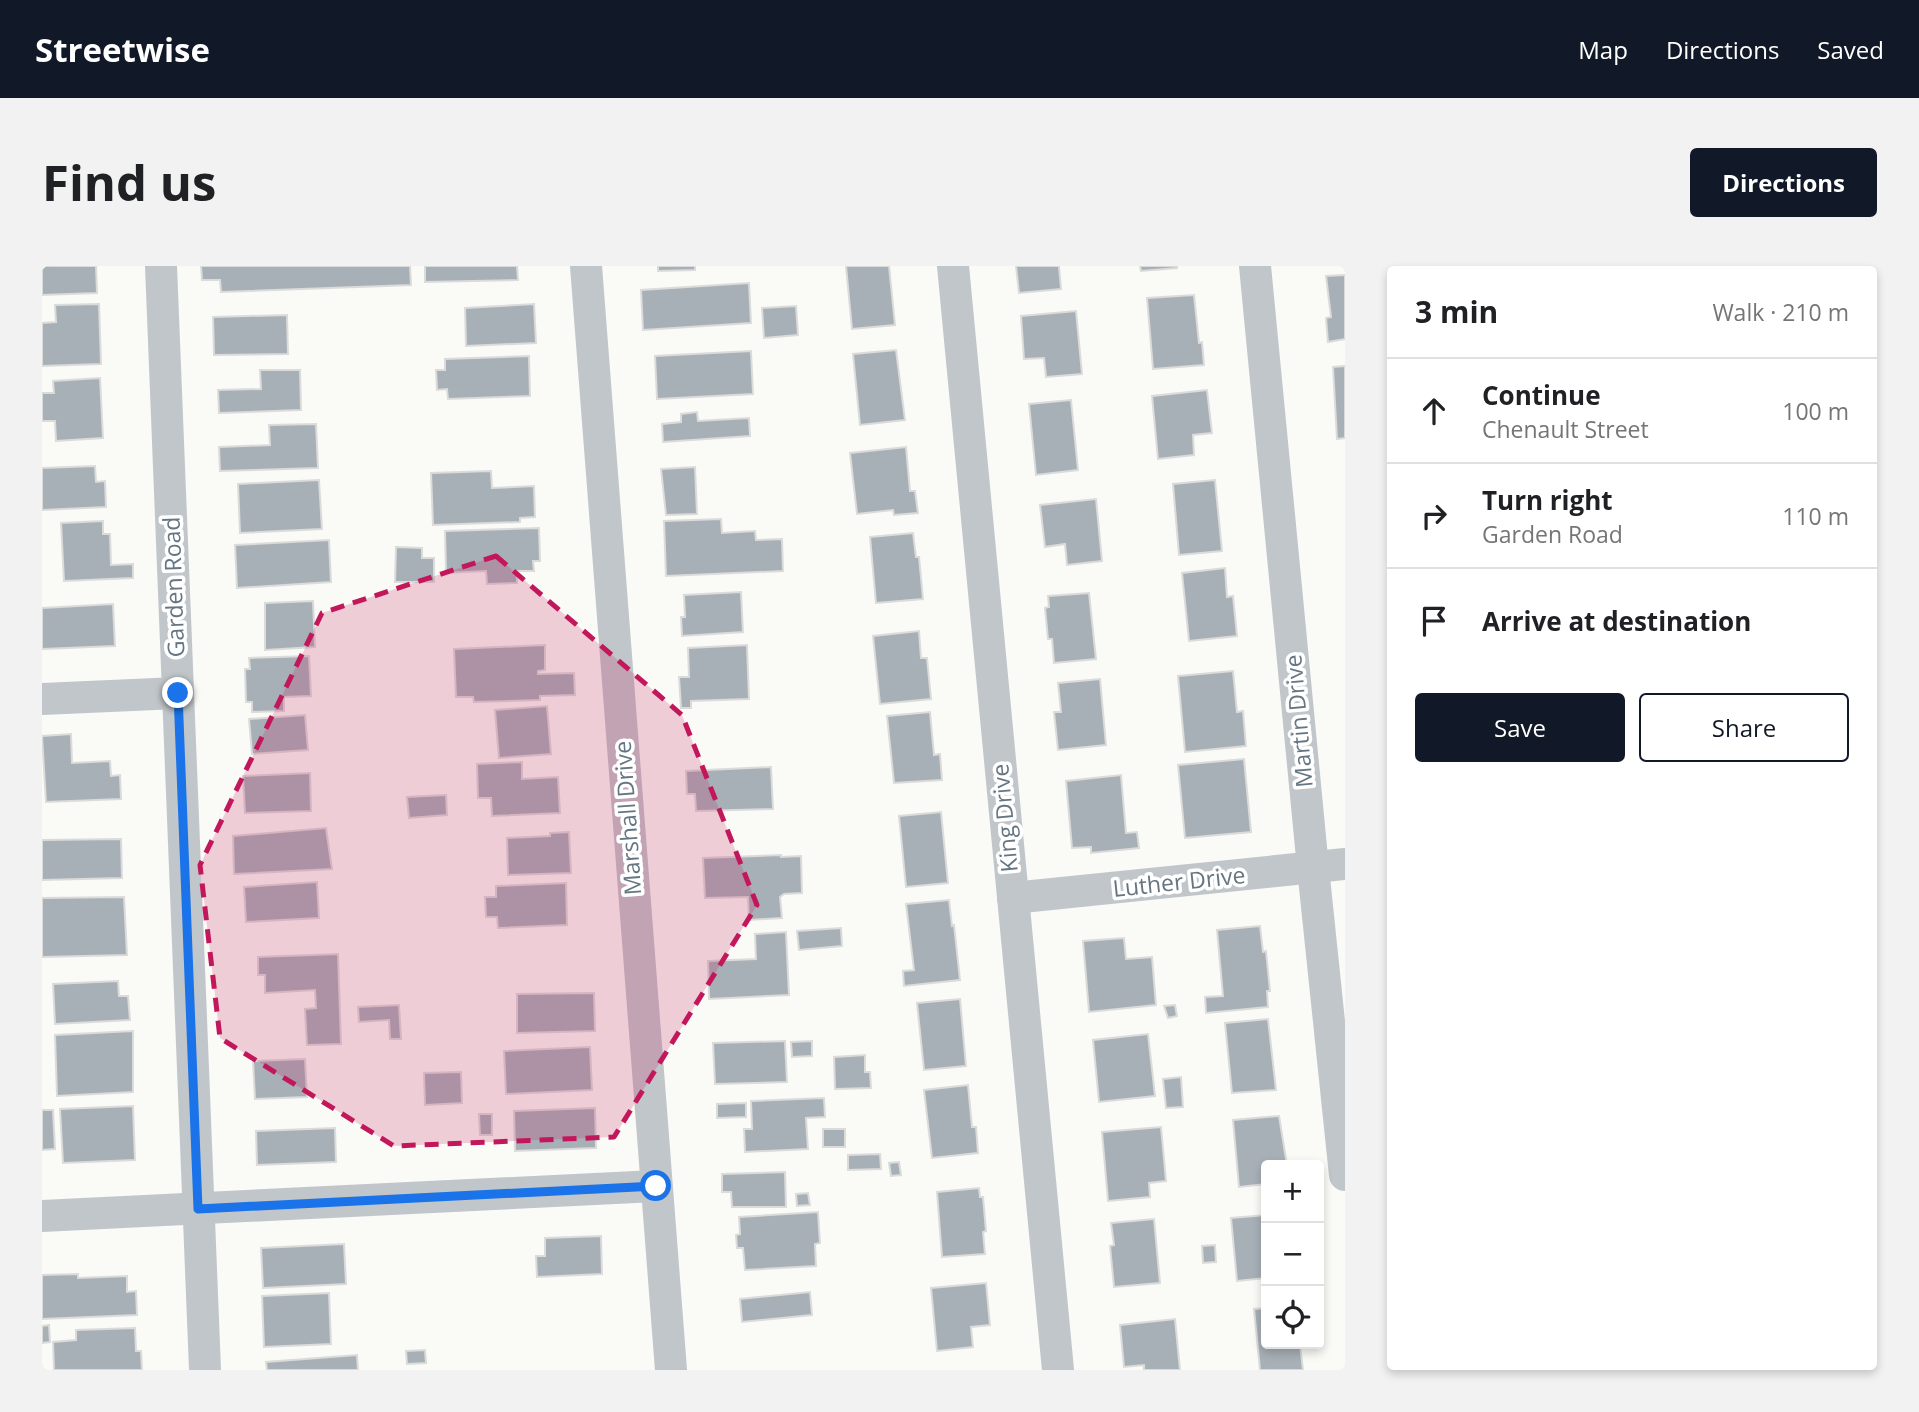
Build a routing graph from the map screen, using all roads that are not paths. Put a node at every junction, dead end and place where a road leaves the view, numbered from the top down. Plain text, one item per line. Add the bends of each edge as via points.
1 (161, 266) edge
2 (586, 266) edge
3 (953, 266) edge
4 (1255, 266) edge
5 (178, 693) junction
6 (42, 699) edge
7 (1345, 864) edge
8 (1313, 868) junction
9 (1013, 898) junction
10 (1345, 1175) edge
11 (656, 1186) junction
12 (198, 1209) junction
13 (42, 1216) edge
14 (205, 1370) edge
15 (671, 1370) edge
16 (1058, 1370) edge

1 - 5 street, Garden Road
2 - 11 street, Marshall Drive
3 - 9 street, King Drive
4 - 8 street, Martin Drive
5 - 6 street
5 - 12 street, Garden Road
7 - 8 street, Luther Drive
8 - 9 street, Luther Drive
8 - 10 street, Martin Drive
9 - 16 street, King Drive
11 - 12 street
11 - 15 street, Marshall Drive
12 - 13 street
12 - 14 street, Garden Road

